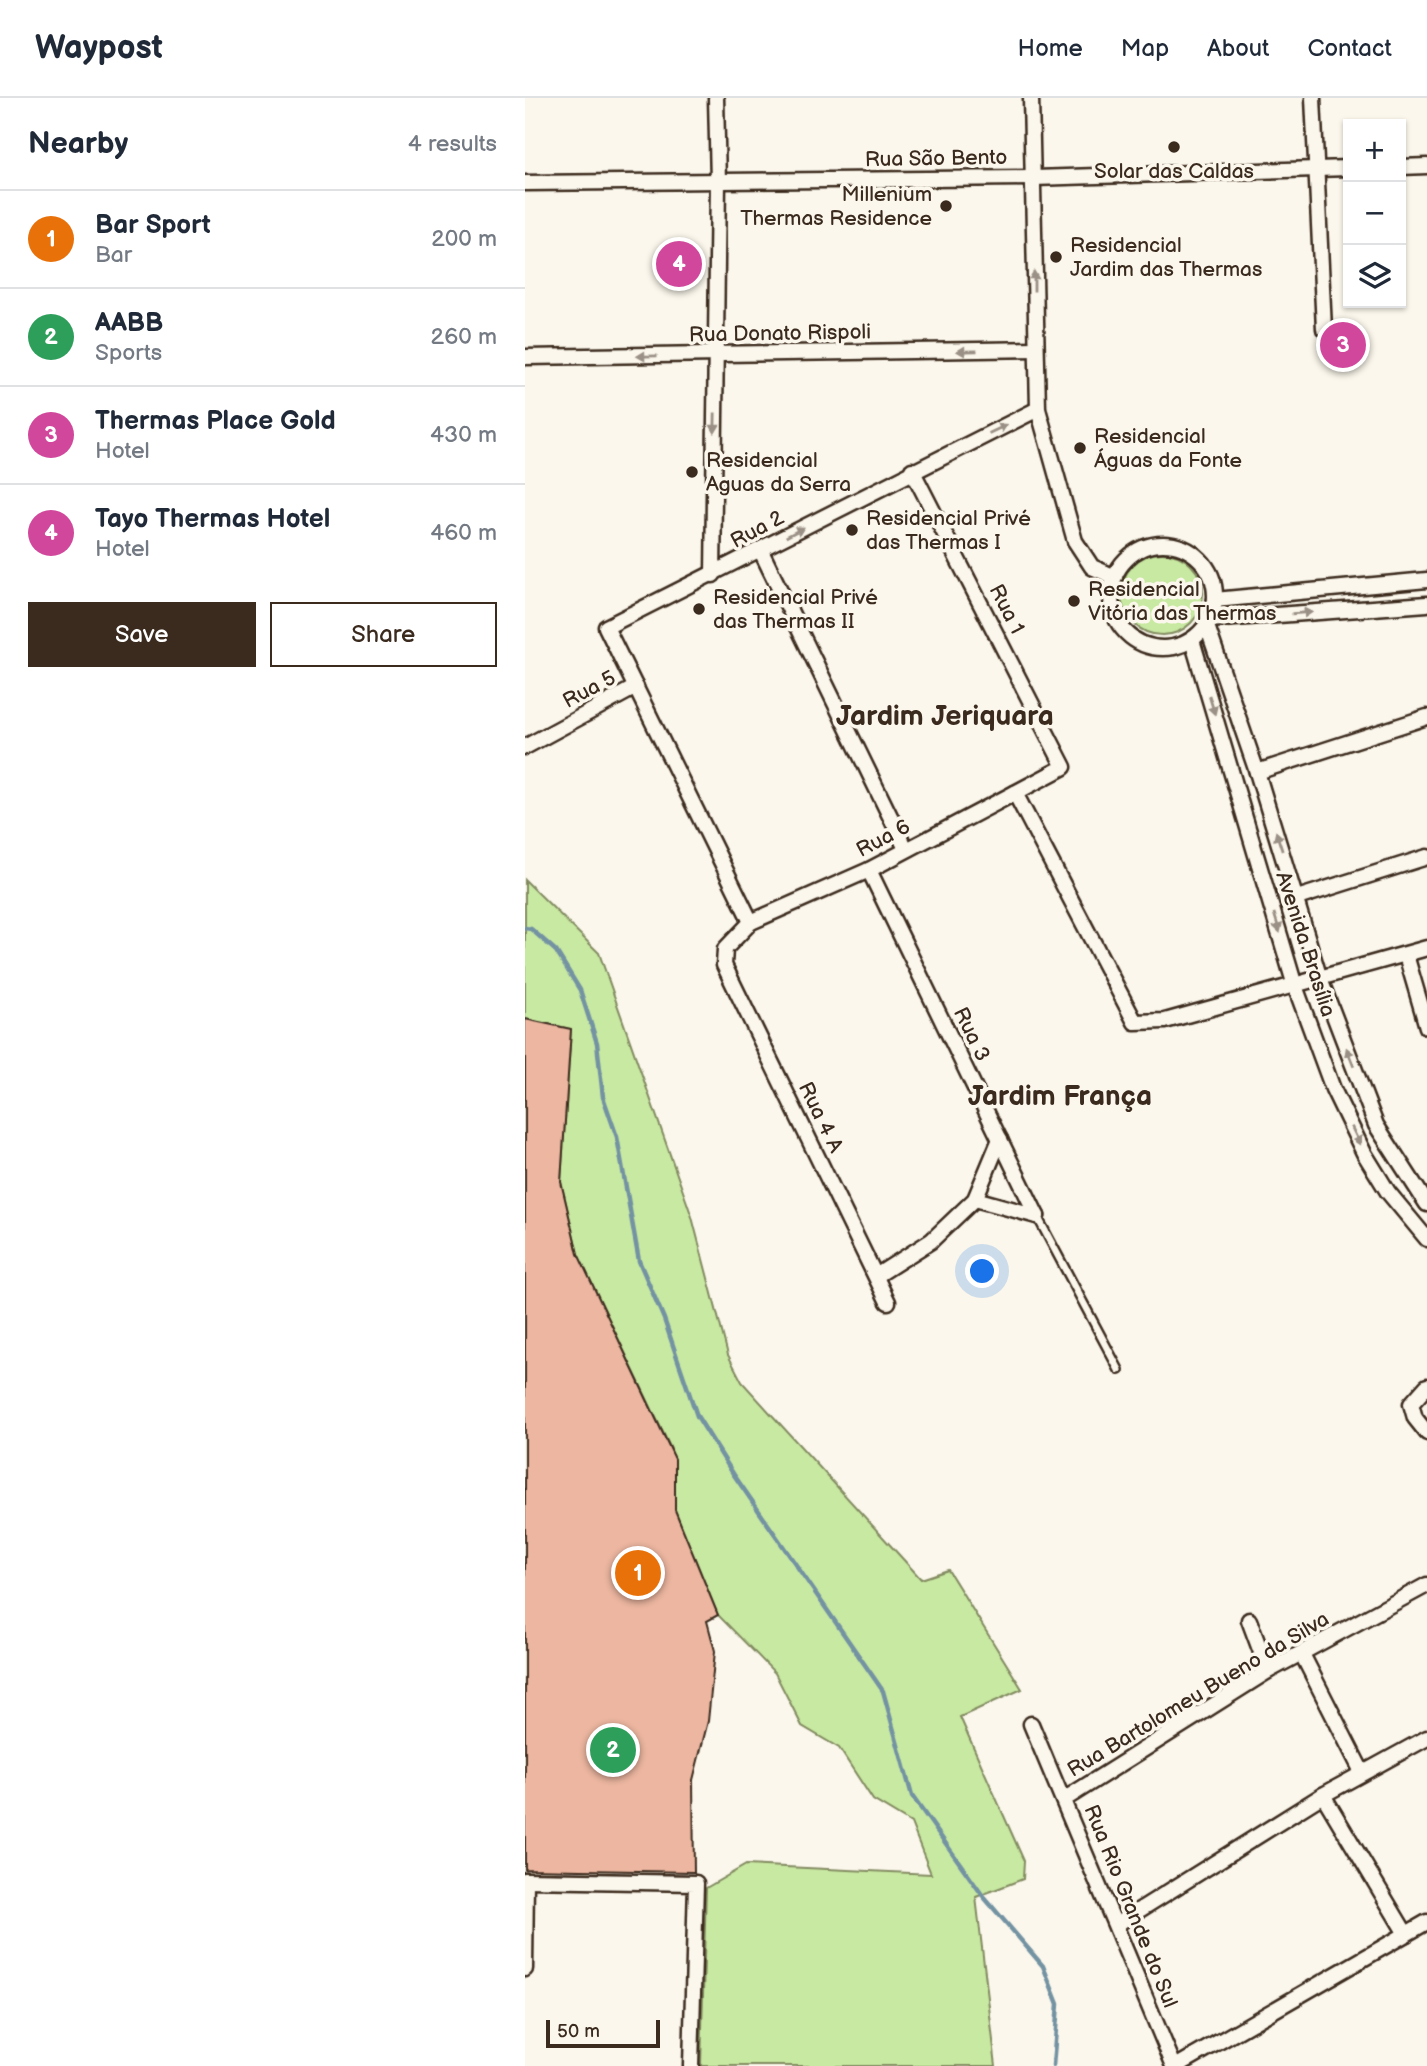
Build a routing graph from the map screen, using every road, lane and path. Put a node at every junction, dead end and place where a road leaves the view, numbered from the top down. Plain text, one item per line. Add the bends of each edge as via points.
1 (716, 98) edge
2 (1031, 98) edge
3 (1313, 98) edge
4 (1427, 166) edge
5 (1406, 167) edge
6 (1343, 168) edge
7 (1316, 169) junction
8 (1034, 178) junction
9 (718, 182) junction
10 (525, 183) edge
11 (1324, 329) dead end
12 (1035, 349) junction
13 (715, 355) junction
14 (525, 357) edge
15 (1038, 409) junction
16 (912, 470) junction
17 (761, 551) junction
18 (713, 575) junction
19 (1115, 577) junction
20 (1427, 580) edge
21 (1215, 600) junction
22 (1427, 604) edge
23 (1208, 623) junction
24 (1192, 640) junction
25 (636, 687) junction
26 (1427, 717) edge
27 (525, 747) edge
28 (1064, 767) joint
29 (1257, 772) junction
30 (1015, 793) junction
31 (907, 849) junction
32 (1427, 857) edge
33 (869, 870) junction
34 (1297, 898) junction
35 (751, 922) junction
36 (725, 948) joint
37 (1427, 948) edge
38 (1406, 955) junction
39 (1320, 979) junction
40 (1295, 986) junction
41 (1427, 1027) edge
42 (1000, 1139) junction
43 (975, 1199) junction
44 (1427, 1204) edge
45 (1037, 1216) junction
46 (1427, 1239) edge
47 (876, 1276) junction
48 (888, 1302) dead end
49 (1119, 1370) dead end
50 (1427, 1386) edge
51 (1427, 1433) edge
52 (1427, 1586) edge
53 (1249, 1620) dead end
54 (1302, 1654) junction
55 (1268, 1671) junction
56 (1031, 1724) dead end
57 (1427, 1738) edge
58 (1362, 1772) junction
59 (1323, 1795) junction
60 (1065, 1799) junction
61 (525, 1880) edge
62 (1427, 1922) edge
63 (1117, 1924) junction
64 (1406, 1934) junction
65 (525, 1969) edge
66 (691, 2066) edge
67 (1175, 2066) edge

1 - 9 street
2 - 8 street
3 - 7 street
4 - 5 street
6 - 7 street, Rua São Bento
7 - 8 street, Rua São Bento
7 - 11 street
8 - 9 street, Rua São Bento
12 -> 8 street
9 - 10 street, Rua São Bento
9 - 13 street
12 -> 13 street, Rua Donato Rispoli
12 - 15 street
13 -> 14 street, Rua Donato Rispoli
13 -> 18 street
16 -> 15 street, Rua 2
15 - 19 street via 1075,541 1092,567
17 -> 16 street, Rua 2
16 - 28 street, Rua 1
17 - 18 street, Rua 2
17 - 31 street
18 - 25 street, Rua 2 via 606,627
19 - 21 street via 1123,563 1143,549 1167,544 1196,556 1214,584
19 - 24 street via 1113,609 1119,625 1131,637 1161,649
20 - 21 street
21 - 23 street
23 -> 22 street
23 - 24 street
23 - 29 street, Avenida Brasília
24 -> 40 street, Avenida Brasília
25 - 27 street, Rua 5
25 - 35 street
26 - 29 street
28 - 30 street, Rua 6
34 -> 29 street, Avenida Brasília
30 - 31 street, Rua 6
30 - 40 street via 1135,1021 1165,1021
31 - 33 street, Rua 6
32 - 34 street
33 - 35 street, Rua 6
33 - 42 street, Rua 3
34 - 39 street, Avenida Brasília
35 - 36 street, Rua 6
36 - 47 street, Rua 4 A via 724,965
37 - 38 street
38 - 39 street
38 - 41 street
39 - 40 street
44 -> 39 street, Avenida Brasília via 1376,1125
40 -> 46 street, Avenida Brasília via 1333,1088 1364,1153 1388,1192
42 - 43 street
42 - 45 street, Rua 3
43 - 45 street
43 - 47 street via 931,1241
45 - 49 lane
47 - 48 street, Rua 4 A
50 - 51 street via 1411,1404
52 - 54 street, Rua Bartolomeu Bueno da Silva
53 - 55 street
54 - 55 street, Rua Bartolomeu Bueno da Silva
54 - 58 street
55 - 60 street, Rua Bartolomeu Bueno da Silva
56 - 60 street, Rua Rio Grande do Sul
57 - 58 street
58 - 59 street
59 - 63 street
59 - 64 street
60 - 63 street, Rua Rio Grande do Sul
61 - 65 street
61 - 66 street via 696,1883
62 - 64 street
63 - 67 street, Rua Rio Grande do Sul
64 - 67 street

